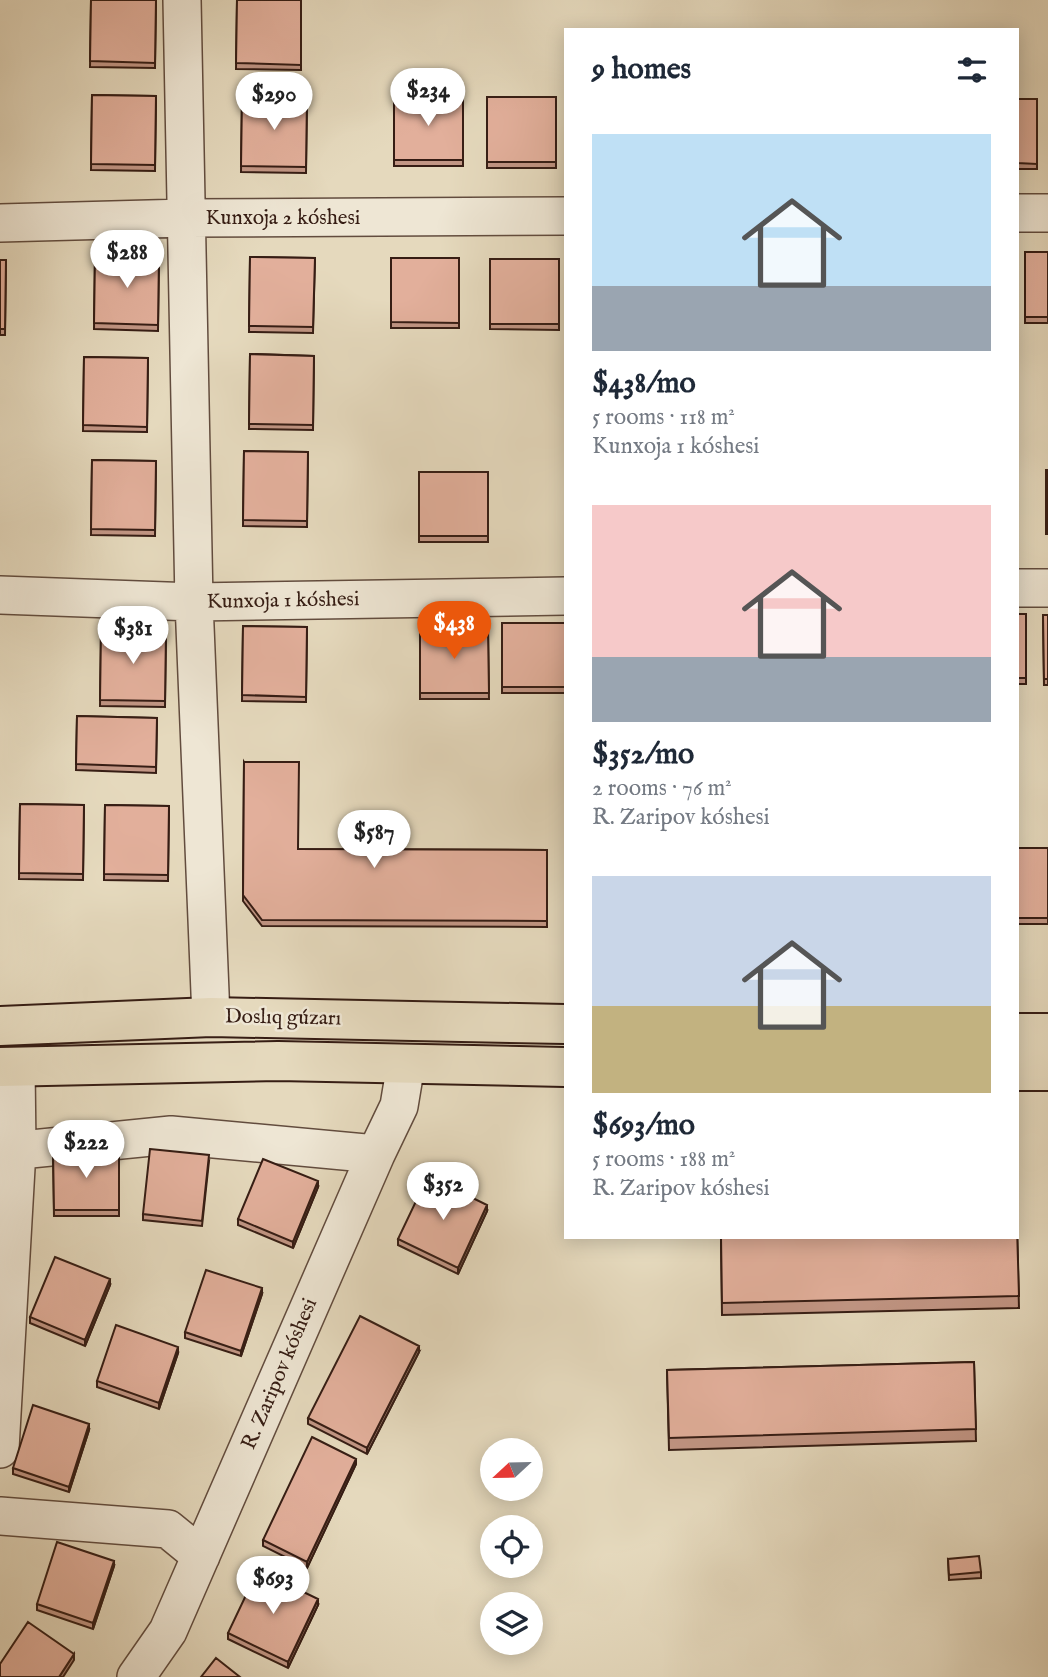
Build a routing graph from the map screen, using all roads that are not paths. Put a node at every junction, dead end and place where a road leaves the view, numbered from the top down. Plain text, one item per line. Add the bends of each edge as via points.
1 (182, 0) edge
2 (1019, 213) edge
3 (1048, 213) edge
4 (564, 216) edge
5 (186, 218) junction
6 (0, 223) edge
7 (1019, 588) edge
8 (1048, 588) edge
9 (0, 595) edge
10 (564, 596) edge
11 (194, 602) junction
12 (211, 1017) junction
13 (564, 1024) edge
14 (0, 1026) edge
15 (1019, 1033) edge
16 (1048, 1033) edge
17 (406, 1064) junction
18 (8, 1067) edge
19 (564, 1067) edge
20 (1019, 1071) edge
21 (1048, 1071) edge
22 (9, 1151) edge
23 (376, 1154) junction
24 (0, 1449) edge
25 (0, 1516) edge
26 (201, 1556) junction
27 (136, 1677) edge

1 - 5 street
2 - 3 street
4 - 5 street, Kunxoja 2 kóshesi
5 - 6 street, Kunxoja 2 kóshesi
5 - 11 street
7 - 8 street
9 - 11 street, Kunxoja 1 kóshesi
10 - 11 street, Kunxoja 1 kóshesi
11 - 12 street
12 - 13 main road, Doslıq gúzarı
12 - 14 main road, Doslıq gúzarı
15 - 16 main road
17 - 18 main road, Doslıq gúzarı via 278,1061
17 - 19 main road, Doslıq gúzarı
17 - 23 street, R. Zaripov kóshesi via 399,1106
18 - 22 street
20 - 21 main road
22 - 23 street via 171,1135
22 - 24 street
23 - 26 street, R. Zaripov kóshesi
25 - 26 street via 168,1529
26 - 27 street, R. Zaripov kóshesi via 168,1631

